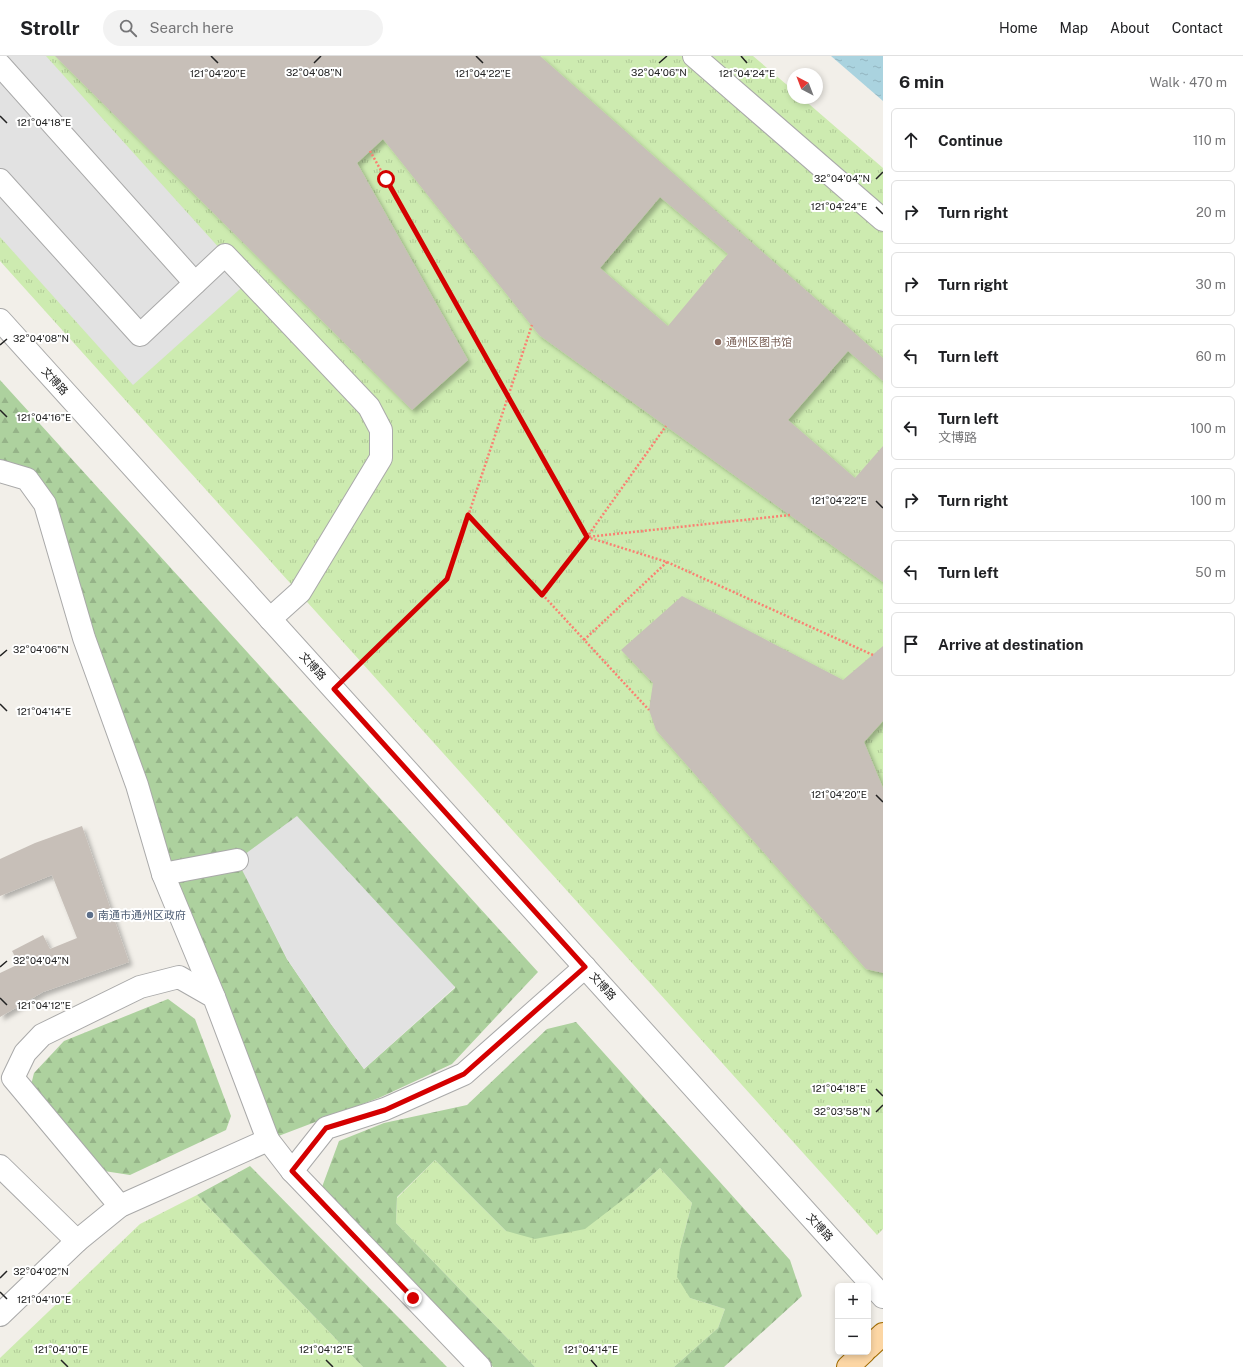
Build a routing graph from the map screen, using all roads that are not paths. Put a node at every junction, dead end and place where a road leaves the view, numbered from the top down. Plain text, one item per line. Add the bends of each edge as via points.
1 (694, 56) edge
2 (0, 64) edge
3 (0, 180) edge
4 (883, 220) edge
5 (195, 283) junction
6 (0, 320) edge
7 (0, 471) edge
8 (270, 619) junction
9 (238, 860) dead end
10 (163, 874) junction
11 (585, 967) junction
12 (214, 998) junction
13 (268, 1140) junction
14 (0, 1166) edge
15 (292, 1171) junction
16 (120, 1206) junction
17 (77, 1241) junction
18 (883, 1297) edge
19 (0, 1315) edge
20 (883, 1334) edge
21 (871, 1345) edge
22 (861, 1355) edge
23 (480, 1367) edge
24 (848, 1367) edge

1 - 4 street
2 - 5 street
3 - 5 street via 140,335
5 - 8 street via 225,255 369,407 382,430 381,458 300,592
6 - 8 street, 文博路
7 - 10 street via 27,479 45,504 84,638 137,784
8 - 11 street, 文博路
9 - 10 street
10 - 12 street
11 - 15 street via 464,1074 385,1110 326,1128
11 - 18 street, 文博路
12 - 13 street
12 - 16 street via 179,977 140,986 42,1035 25,1053 13,1078
13 - 15 street
13 - 16 street
14 - 17 street
15 - 23 street
16 - 17 street
17 - 19 street
20 - 21 main road
22 - 24 main road

